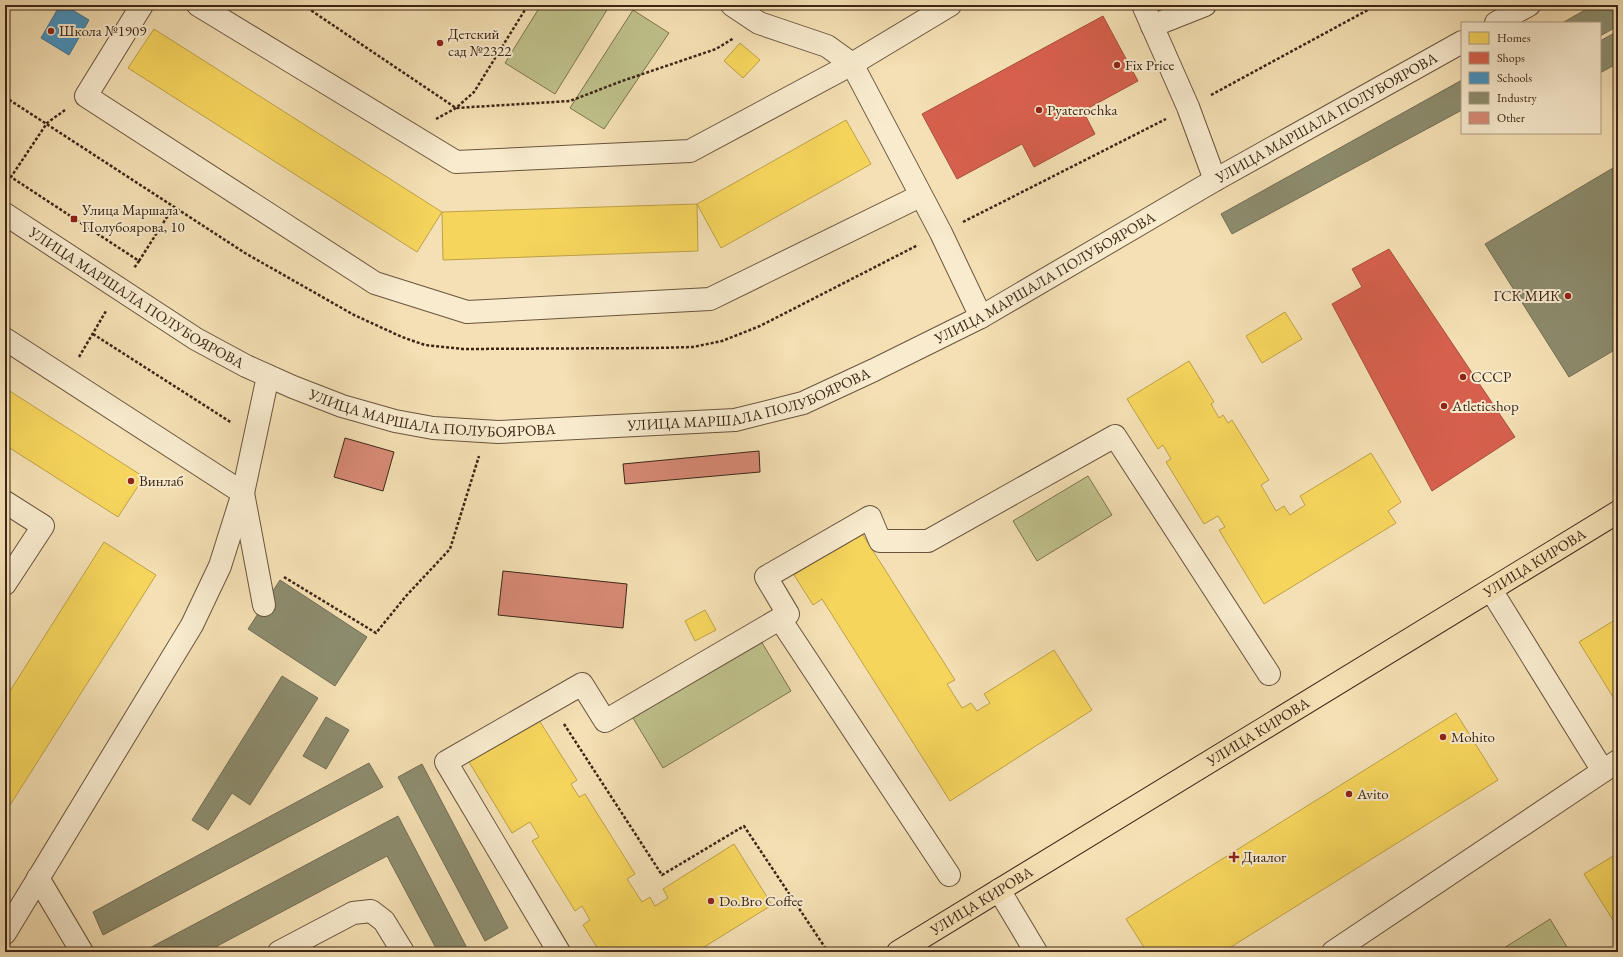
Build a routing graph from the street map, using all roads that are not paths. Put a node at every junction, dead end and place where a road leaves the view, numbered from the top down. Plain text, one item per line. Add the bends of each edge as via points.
1 (142, 5) edge
2 (198, 5) edge
3 (732, 5) edge
4 (950, 5) edge
5 (1143, 5) edge
6 (1205, 5) edge
7 (1529, 5) edge
8 (1498, 22) edge
9 (1152, 26) junction
10 (1461, 43) edge
11 (852, 64) junction
12 (1215, 180) junction
13 (920, 196) junction
14 (5, 214) edge
15 (980, 317) junction
16 (5, 339) edge
17 (268, 376) junction
18 (243, 493) junction
19 (5, 502) edge
20 (1618, 512) edge
21 (5, 584) edge
22 (1491, 590) junction
23 (264, 605) dead end
24 (780, 619) junction
25 (1269, 674) dead end
26 (1610, 766) edge
27 (949, 875) dead end
28 (38, 878) junction
29 (999, 890) junction
30 (5, 933) edge
31 (1030, 950) edge
32 (82, 952) edge
33 (279, 952) edge
34 (403, 952) edge
35 (560, 952) edge
36 (898, 952) edge
37 (1333, 952) edge

1 - 13 street via 86,96 375,283 467,312 710,299
2 - 11 street via 456,162 690,151
3 - 11 street via 759,23 827,46
4 - 11 street
5 - 9 street
6 - 9 street
7 - 8 street
9 - 12 street via 1188,107
10 - 12 street, УЛИЦА МАРШАЛА ПОЛУБОЯРОВА
11 - 13 street
12 - 15 street, УЛИЦА МАРШАЛА ПОЛУБОЯРОВА
13 - 15 street
14 - 17 street, УЛИЦА МАРШАЛА ПОЛУБОЯРОВА via 196,339
15 - 17 street, УЛИЦА МАРШАЛА ПОЛУБОЯРОВА via 803,402 735,420 498,432 433,428 342,406
16 - 18 street
17 - 18 street
18 - 23 street
18 - 28 street via 220,566 192,625
19 - 21 street via 43,526
20 - 22 main road, УЛИЦА КИРОВА
22 - 26 street
22 - 29 main road, УЛИЦА КИРОВА
24 - 25 street via 788,614 766,577 870,517 880,541 928,541 1115,436
24 - 27 street
24 - 35 street via 605,721 582,684 446,762
26 - 37 street
28 - 30 street
28 - 32 street
29 - 31 street
29 - 36 main road, УЛИЦА КИРОВА
33 - 34 street via 353,913 371,911 384,922

